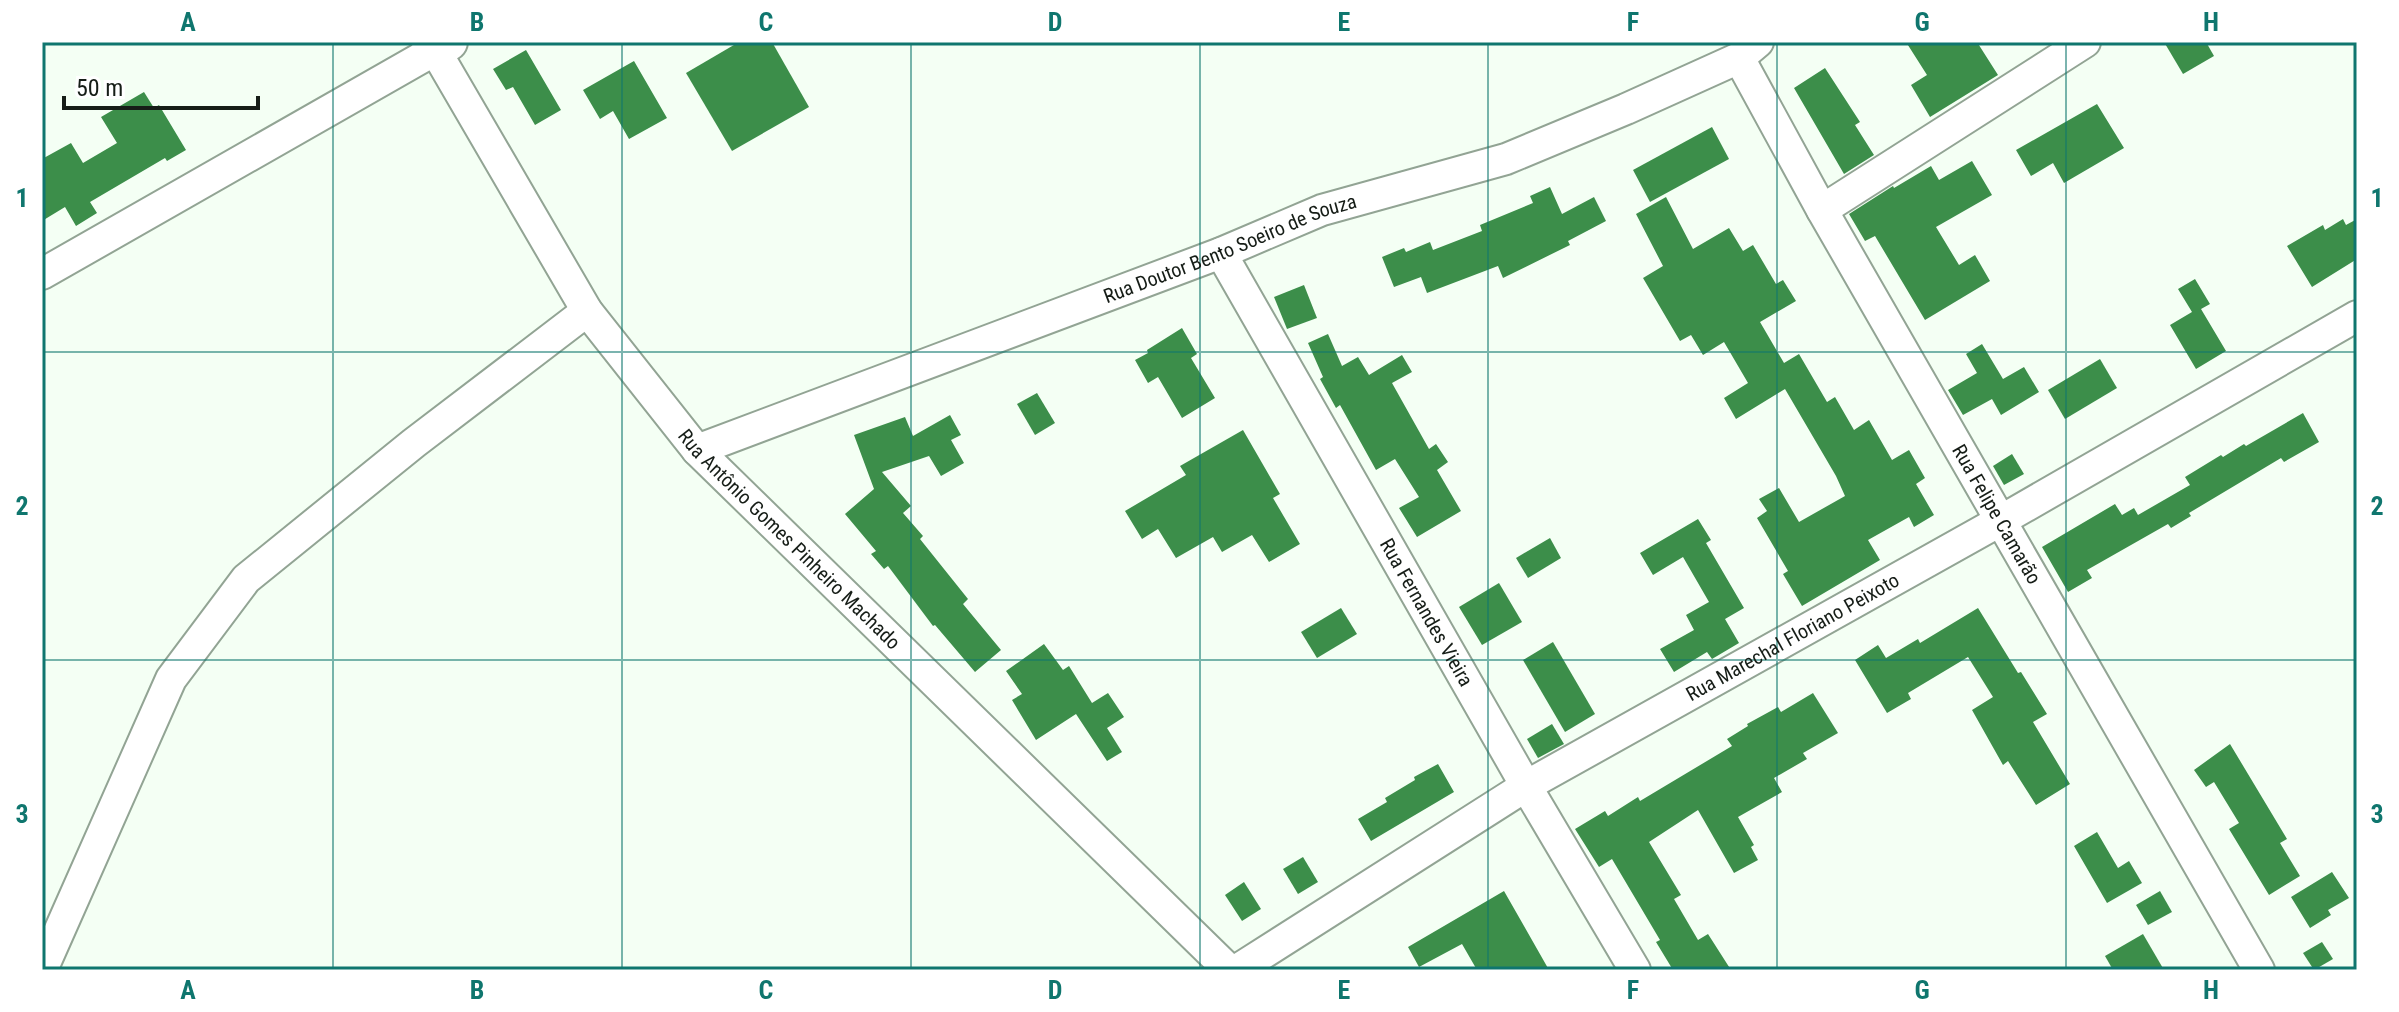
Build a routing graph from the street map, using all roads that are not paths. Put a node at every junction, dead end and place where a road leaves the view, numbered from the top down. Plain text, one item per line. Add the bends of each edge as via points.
1 (2085, 42) edge
2 (438, 45) edge
3 (1748, 50) edge
4 (1822, 210) junction
5 (1221, 253) junction
6 (42, 274) edge
7 (587, 311) junction
8 (2357, 316) edge
9 (697, 450) junction
10 (2000, 521) junction
11 (1526, 786) junction
12 (42, 970) edge
13 (1229, 970) edge
14 (1237, 970) edge
15 (1635, 970) edge
16 (2259, 970) edge

1 - 4 street
2 - 6 street
2 - 7 street, Rua Antônio Gomes Pinheiro Machado
3 - 4 street, Rua Felipe Camarão
3 - 5 street, Rua Doutor Bento Soeiro de Souza via 1506,159 1322,210
4 - 10 street, Rua Felipe Camarão
5 - 9 street, Rua Doutor Bento Soeiro de Souza
5 - 11 street, Rua Fernandes Vieira
7 - 9 street, Rua Antônio Gomes Pinheiro Machado
7 - 12 street via 246,579 171,679
8 - 10 street, Rua Marechal Floriano Peixoto
9 - 13 street, Rua Antônio Gomes Pinheiro Machado
10 - 11 street, Rua Marechal Floriano Peixoto
10 - 16 street, Rua Felipe Camarão
11 - 14 street, Rua Marechal Floriano Peixoto
11 - 15 street, Rua Fernandes Vieira

